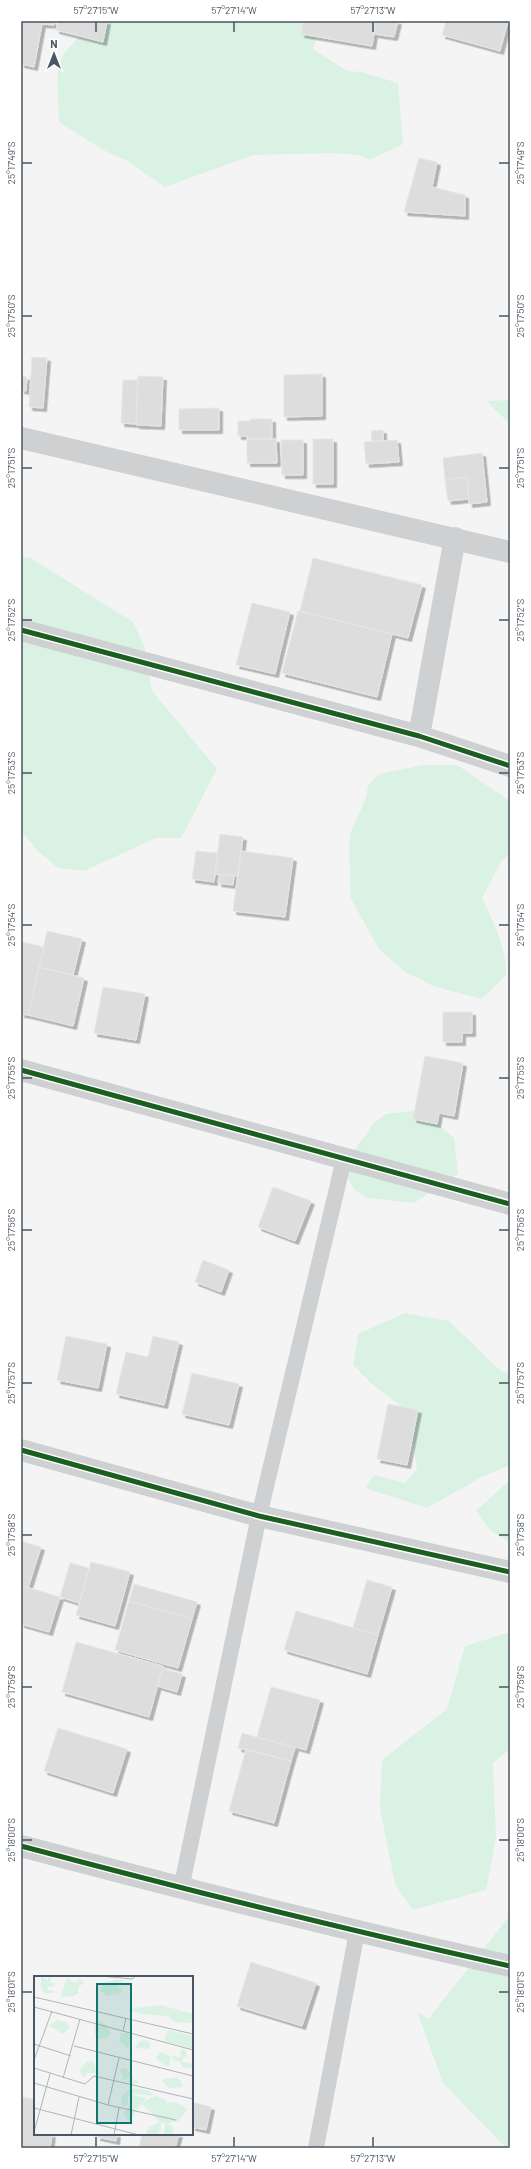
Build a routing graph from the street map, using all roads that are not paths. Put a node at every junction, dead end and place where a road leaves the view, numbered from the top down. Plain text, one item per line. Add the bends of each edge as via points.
1 (21, 438) edge
2 (455, 538) junction
3 (510, 552) edge
4 (21, 630) edge
5 (419, 736) junction
6 (510, 766) edge
7 (21, 1070) edge
8 (344, 1159) junction
9 (510, 1204) edge
10 (21, 1450) edge
11 (259, 1516) junction
12 (510, 1572) edge
13 (21, 1846) edge
14 (182, 1889) junction
15 (357, 1932) junction
16 (510, 1966) edge
17 (316, 2148) edge

1 - 2 street
2 - 3 street
2 - 5 street
4 - 5 street
5 - 6 street
7 - 8 street
8 - 9 street
8 - 11 lane
10 - 11 street
11 - 12 street
11 - 14 lane
13 - 14 street
14 - 15 street
15 - 16 street
15 - 17 lane

